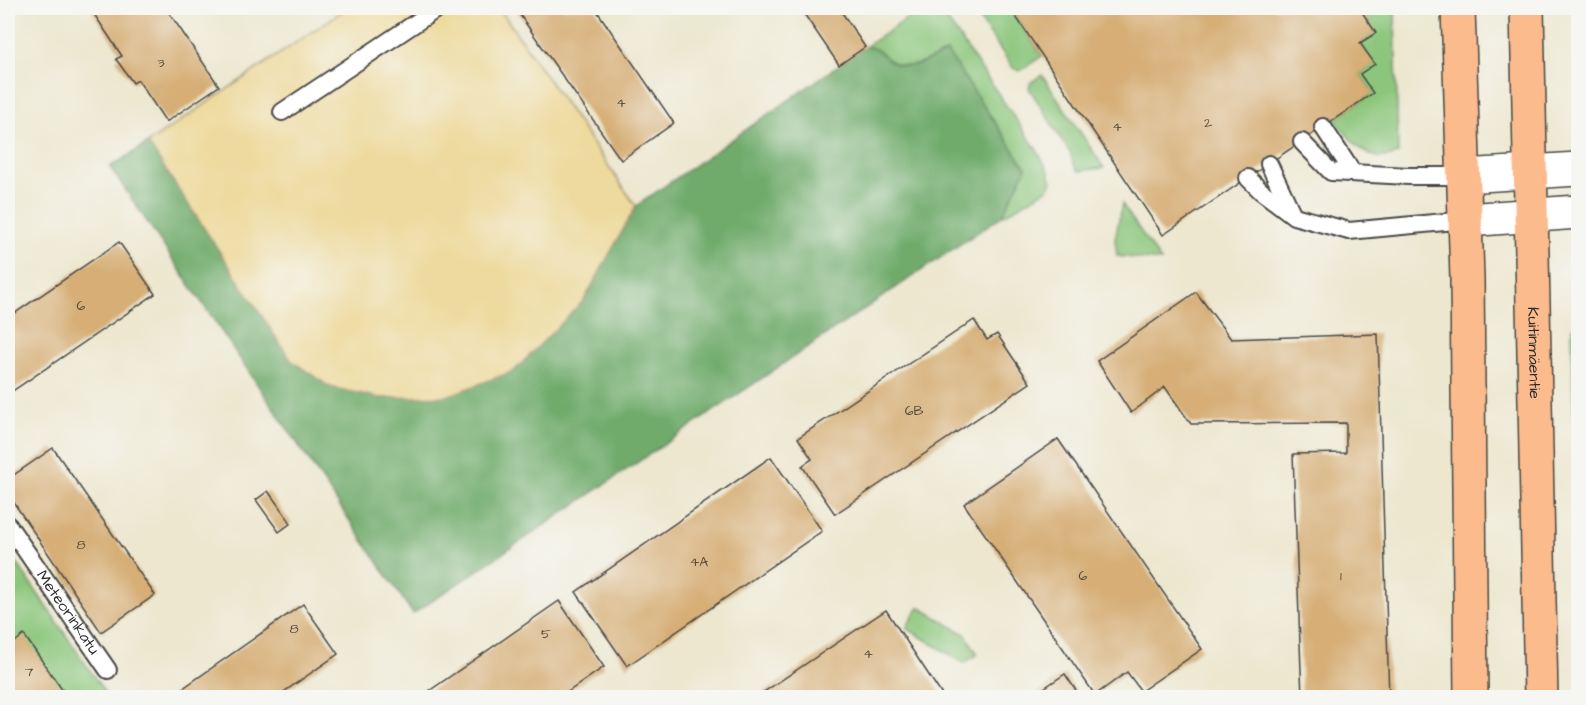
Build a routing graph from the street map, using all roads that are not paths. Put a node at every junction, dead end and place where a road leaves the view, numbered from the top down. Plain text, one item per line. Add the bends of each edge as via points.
1 (438, 8) edge
2 (1458, 8) edge
3 (1527, 8) edge
4 (282, 112) dead end
5 (1323, 127) dead end
6 (1302, 142) dead end
7 (1269, 164) dead end
8 (1578, 169) edge
9 (1531, 171) junction
10 (1353, 173) junction
11 (1464, 176) junction
12 (1248, 178) dead end
13 (1578, 212) edge
14 (1532, 215) junction
15 (1294, 216) junction
16 (1466, 220) junction
17 (8, 525) edge
18 (108, 670) dead end
19 (1472, 698) edge
20 (1541, 698) edge

1 - 4 lane
2 - 11 main road
3 - 9 main road, Kuitinmäentie
5 - 10 lane
6 - 10 lane via 1331,172
7 - 15 lane
8 - 9 street
9 - 11 street
9 - 14 main road, Kuitinmäentie
10 - 11 lane
11 - 16 main road
12 - 15 lane
13 - 14 street
14 - 16 street
14 - 20 main road, Kuitinmäentie
15 - 16 lane via 1349,231
16 - 19 main road
17 - 18 lane, Meteorinkatu

